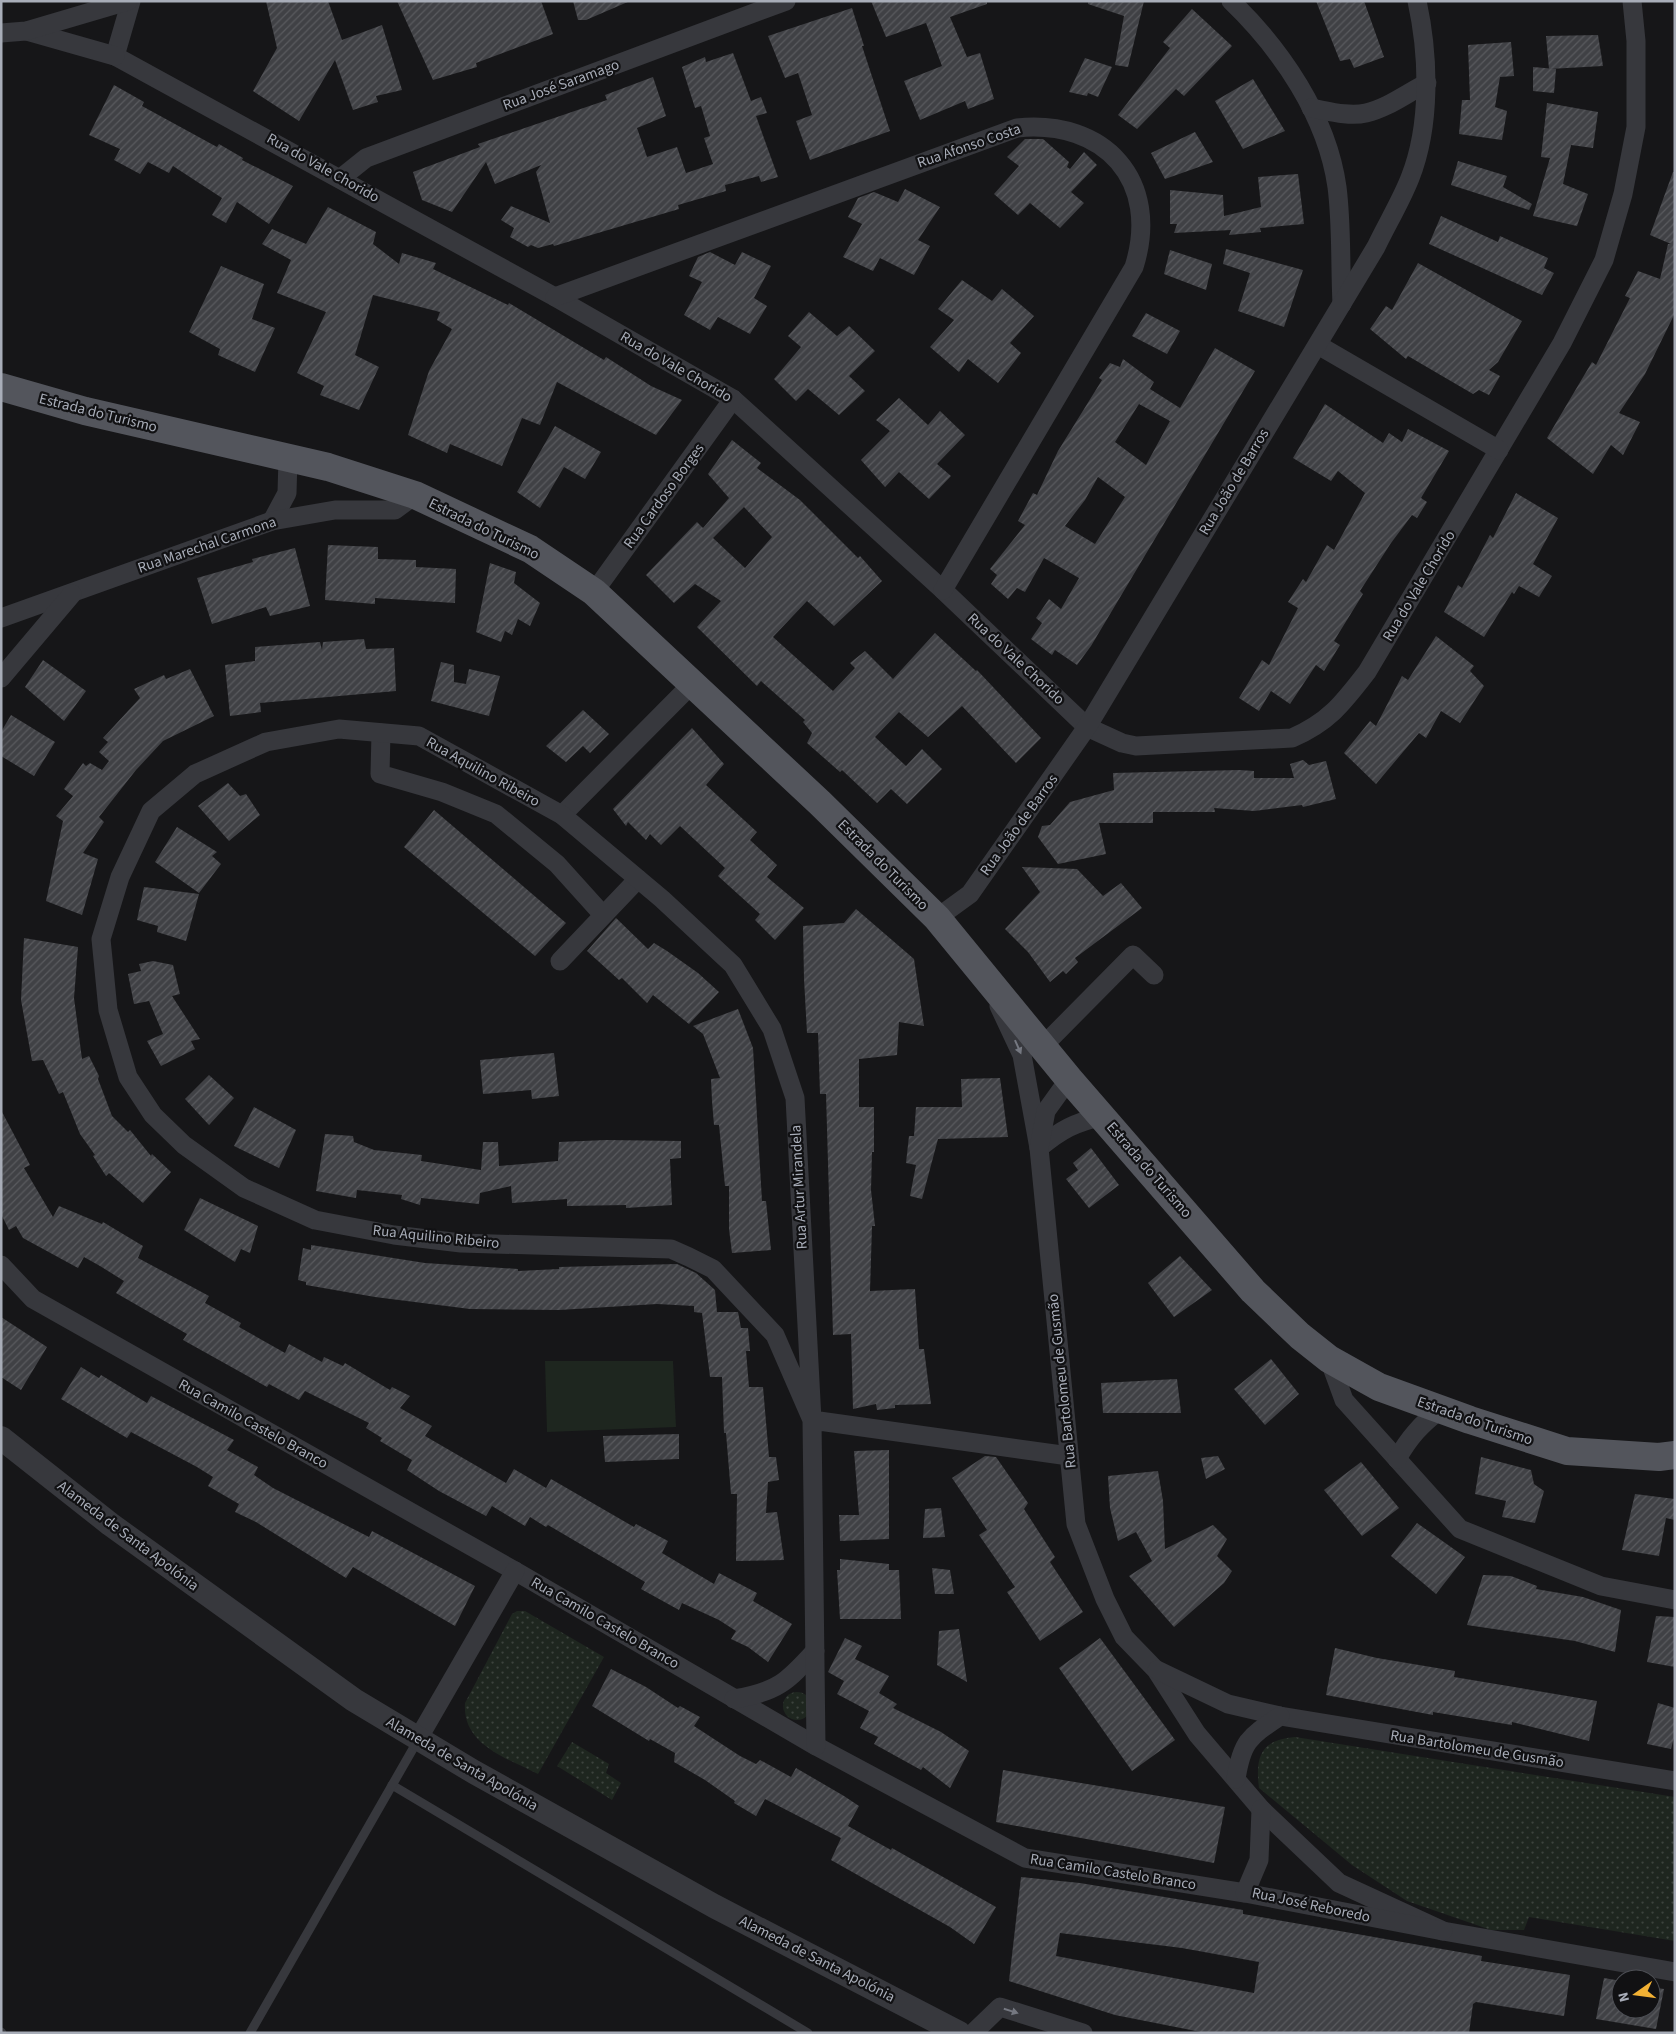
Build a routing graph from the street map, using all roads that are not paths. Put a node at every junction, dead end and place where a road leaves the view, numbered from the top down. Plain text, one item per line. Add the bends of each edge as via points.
1 (129, 1) edge
2 (786, 1) edge
3 (1231, 1) edge
4 (1417, 1) edge
5 (1632, 1) edge
6 (26, 31) junction
7 (1, 33) edge
8 (115, 56) junction
9 (1427, 83) junction
10 (1312, 108) junction
11 (341, 178) junction
12 (555, 297) junction
13 (1342, 304) junction
14 (1318, 345) junction
15 (1, 387) edge
16 (733, 399) junction
17 (1499, 450) junction
18 (288, 458) junction
19 (415, 495) junction
20 (272, 521) junction
21 (943, 590) junction
22 (74, 591) junction
23 (594, 592) junction
24 (1, 618) edge
25 (1, 678) edge
26 (692, 684) junction
27 (1087, 727) junction
28 (381, 733) junction
29 (562, 815) junction
30 (638, 879) junction
31 (603, 915) junction
32 (937, 918) junction
33 (560, 961) dead end
34 (1154, 975) dead end
35 (991, 986) junction
36 (1043, 1046) junction
37 (1069, 1079) junction
38 (1102, 1116) junction
39 (1039, 1148) junction
40 (1, 1265) edge
41 (1328, 1359) junction
42 (1440, 1410) junction
43 (812, 1420) junction
44 (1, 1438) edge
45 (1675, 1455) edge
46 (1069, 1456) junction
47 (1397, 1459) junction
48 (514, 1571) junction
49 (1675, 1600) edge
50 (815, 1651) junction
51 (1156, 1670) junction
52 (734, 1699) junction
53 (1280, 1716) junction
54 (418, 1739) junction
55 (816, 1746) junction
56 (1236, 1779) junction
57 (1675, 1781) edge
58 (392, 1785) junction
59 (1261, 1809) junction
60 (1245, 1893) junction
61 (1443, 1932) junction
62 (1675, 1972) edge
63 (250, 2033) edge
64 (808, 2033) edge
65 (959, 2033) edge
66 (973, 2033) edge
67 (1083, 2033) edge

1 - 6 street
1 - 8 street
2 - 11 street, Rua José Saramago via 366,158
3 - 10 street via 1280,56
4 - 9 street, Rua João de Barros via 1423,29
5 - 17 street, Rua do Vale Chorido via 1636,41 1636,127 1623,194 1604,260 1562,343
6 - 7 street
6 - 8 street, Rua do Vale Chorido
8 - 11 street, Rua do Vale Chorido
9 - 10 street via 1365,113 1342,114
9 - 13 street, Rua João de Barros via 1422,131 1410,177 1376,246
10 - 13 street via 1337,184
11 - 12 street, Rua do Vale Chorido
12 - 16 street, Rua do Vale Chorido
12 - 21 street, Rua Afonso Costa via 1017,128 1042,125 1089,137 1112,155 1130,177 1139,200 1140,246 1134,268
13 - 14 street, Rua João de Barros
14 - 17 street
14 - 27 street, Rua João de Barros
15 - 18 main road, Estrada do Turismo via 86,411
16 - 21 street, Rua do Vale Chorido
16 - 23 street, Rua Cardoso Borges
17 - 27 street, Rua do Vale Chorido via 1367,672 1340,707 1314,729 1292,738 1136,746
18 - 19 main road, Estrada do Turismo via 328,467
18 - 20 street via 286,493
19 - 20 street, Rua Marechal Carmona via 395,510 335,510
19 - 23 main road, Estrada do Turismo via 530,549
20 - 22 street, Rua Marechal Carmona
21 - 27 street, Rua do Vale Chorido
22 - 24 street, Rua Marechal Carmona
22 - 25 street
23 - 26 main road, Estrada do Turismo
26 - 29 street
26 - 32 main road, Estrada do Turismo
27 - 32 street, Rua João de Barros via 970,894
28 - 29 street, Rua Aquilino Ribeiro via 419,736
28 - 31 street via 380,774 442,792 496,814 557,864
28 - 43 street, Rua Aquilino Ribeiro via 339,729 266,742 195,774 151,811 120,877 101,939 108,1010 128,1077 153,1115 184,1145 244,1188 315,1220 394,1236 461,1243 671,1249 713,1269 775,1335
29 - 30 street, Rua Artur Mirandela
30 - 31 street
30 - 43 street, Rua Artur Mirandela via 733,965 772,1028 792,1089
31 - 33 street
32 - 35 main road, Estrada do Turismo
34 - 36 street via 1133,955
35 - 36 main road, Estrada do Turismo
35 -> 39 street via 1022,1056
36 - 37 main road, Estrada do Turismo
37 - 38 main road, Estrada do Turismo
37 - 39 street, Rua Bartolomeu de Gusmão via 1046,1111
38 - 39 street via 1061,1130
38 - 41 main road, Estrada do Turismo via 1253,1290
39 - 46 street, Rua Bartolomeu de Gusmão
40 - 48 street, Rua Camilo Castelo Branco via 33,1299
41 - 42 main road, Estrada do Turismo via 1379,1387
41 - 47 street via 1344,1400
42 - 45 main road, Estrada do Turismo via 1567,1451 1658,1457
42 - 47 street via 1423,1422
43 - 46 street
43 - 50 street, Rua Artur Mirandela
44 - 54 street, Alameda de Santa Apolónia via 125,1536 354,1700
46 - 51 street, Rua Bartolomeu de Gusmão via 1076,1524 1105,1599 1124,1637
47 - 49 street via 1460,1529 1601,1586
48 - 52 street, Rua Camilo Castelo Branco
48 - 54 street
50 - 52 street via 791,1678 760,1695
50 - 55 street, Rua Artur Mirandela
51 - 53 street, Rua Bartolomeu de Gusmão via 1228,1704
51 - 56 street, Rua Bartolomeu de Gusmão via 1197,1734
52 - 55 street, Rua Camilo Castelo Branco
53 - 56 street via 1253,1734 1240,1754
53 - 57 street, Rua Bartolomeu de Gusmão
54 - 58 lane
54 - 65 street, Alameda de Santa Apolónia via 714,1906
55 - 60 street, Rua Camilo Castelo Branco via 1024,1858
56 - 59 street, Rua Bartolomeu de Gusmão
58 - 63 lane
58 - 64 lane
59 - 60 street, Rua José Reboredo via 1259,1860
59 - 61 street, Rua José Reboredo via 1339,1883
60 - 61 street, Rua José Reboredo
61 - 62 street, Rua José Reboredo
66 -> 67 street via 1000,2007

